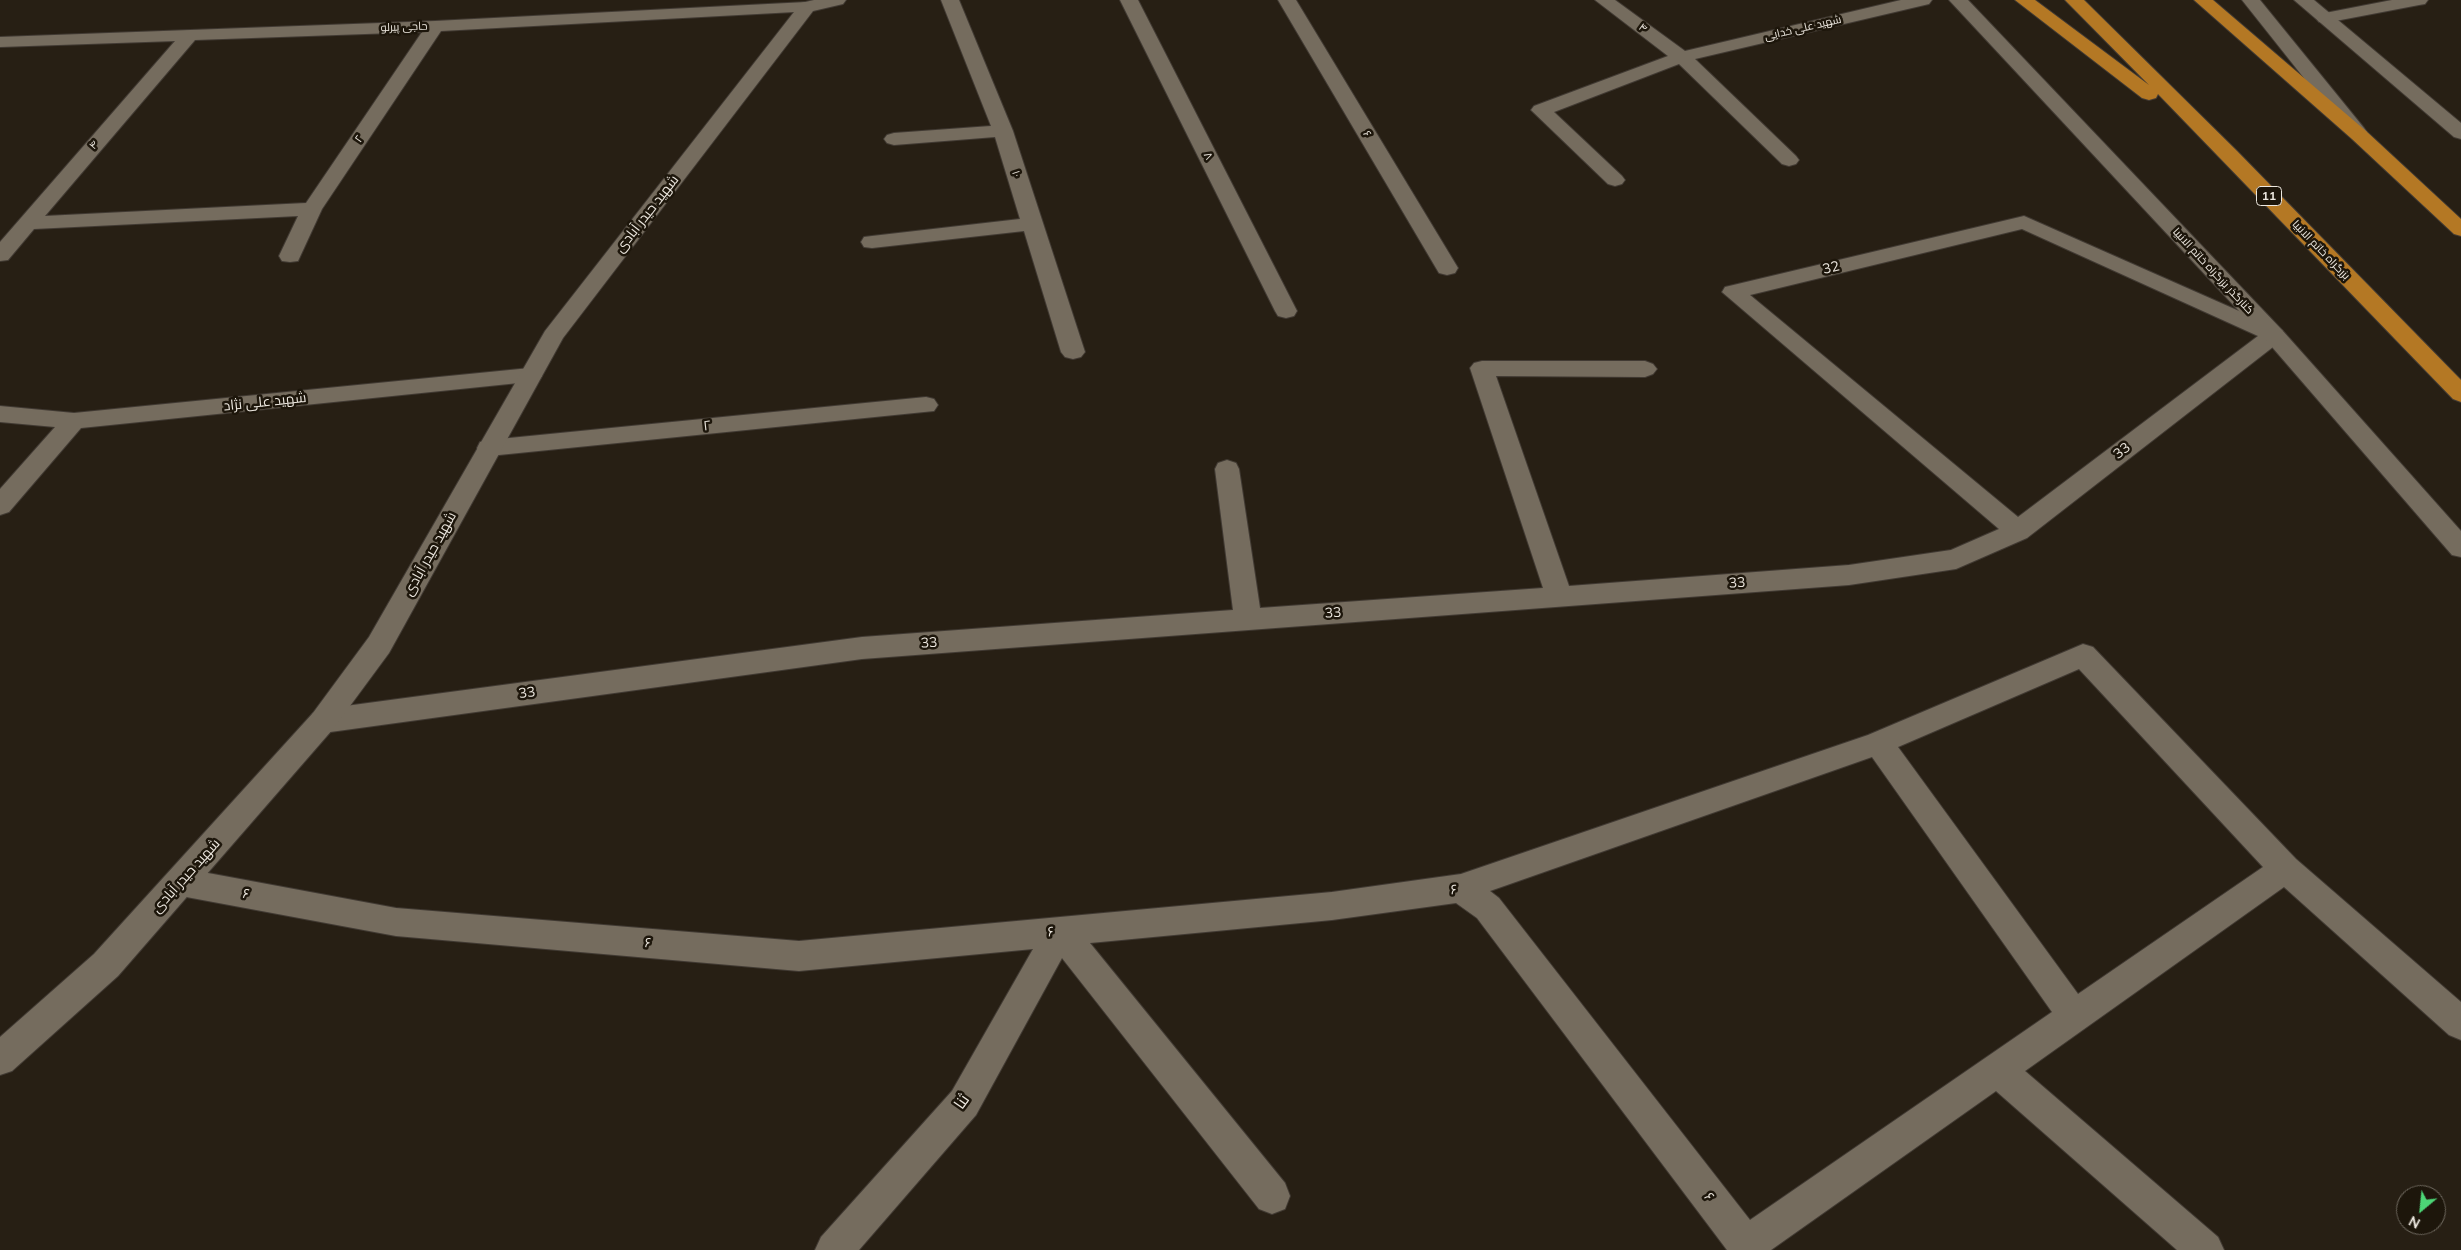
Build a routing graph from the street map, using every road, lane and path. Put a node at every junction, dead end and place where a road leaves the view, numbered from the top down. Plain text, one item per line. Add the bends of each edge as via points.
1 (837, 0) edge
2 (950, 0) edge
3 (1129, 0) edge
4 (1288, 0) edge
5 (1604, 0) edge
6 (1923, 0) edge
7 (1958, 0) edge
8 (2024, 0) edge
9 (2074, 0) edge
10 (2203, 0) edge
11 (2251, 0) edge
12 (2302, 0) edge
13 (2419, 0) edge
14 (807, 7) junction
15 (2325, 18) junction
16 (435, 26) junction
17 (188, 36) junction
18 (0, 42) edge
19 (1682, 57) junction
20 (1003, 131) junction
21 (2461, 133) edge
22 (2359, 135) junction
23 (894, 139) dead end
24 (2230, 155) junction
25 (1788, 160) dead end
26 (1615, 180) dead end
27 (312, 209) junction
28 (27, 223) junction
29 (1032, 224) junction
30 (2461, 230) edge
31 (872, 242) dead end
32 (0, 255) edge
33 (290, 256) dead end
34 (1447, 268) dead end
35 (1286, 311) dead end
36 (2274, 335) junction
37 (1073, 352) dead end
38 (1645, 369) dead end
39 (530, 376) junction
40 (2461, 394) edge
41 (926, 405) dead end
42 (0, 414) edge
43 (74, 421) junction
44 (489, 448) junction
45 (1227, 469) dead end
46 (0, 506) edge
47 (2018, 531) junction
48 (2461, 548) edge
49 (1560, 596) junction
50 (1248, 619) junction
51 (323, 721) junction
52 (1878, 743) junction
53 (2285, 869) junction
54 (181, 882) junction
55 (1461, 888) junction
56 (1060, 931) junction
57 (2074, 1016) junction
58 (2461, 1024) edge
59 (0, 1059) edge
60 (1998, 1070) junction
61 (1272, 1196) dead end
62 (1748, 1248) edge
63 (834, 1250) edge
64 (2205, 1250) edge

1 - 14 street, حاجی پیرلو
2 - 20 street, ۱۰
3 - 35 street, ۸
4 - 34 street, ۶
5 - 19 street, ۴
6 - 19 street, شهید علی خدایی
7 - 36 street, کنارگذر بزرگراه خاتم الانبیا
8 - 24 highway
9 - 24 highway, بزرگراه خاتم الانبیا / 11
10 - 22 highway
11 - 22 street
12 - 15 street
13 - 15 street
14 - 16 street, حاجی پیرلو
14 - 39 street, شهید حیدر آبادی via 553,336
15 - 21 street
16 - 17 street, حاجی پیرلو
16 - 27 street, ۲
17 - 18 street, حاجی پیرلو
17 - 28 street, ۴
19 - 25 street, ۴
19 - 26 street, شهید علی خدایی via 1541,110
20 - 23 street
20 - 29 street, ۱۰
22 - 30 highway
24 - 40 highway, بزرگراه خاتم الانبیا / 11
27 - 28 street
27 - 33 street, ۲
28 - 32 street, ۴
29 - 31 street
29 - 37 street, ۱۰
36 - 47 street, 33
36 - 47 street, 32 via 2024,222 1733,292
36 - 48 street, کنارگذر بزرگراه خاتم الانبیا
38 - 49 street via 1482,368
39 - 43 street, شهید علی نژاد
39 - 44 street, شهید حیدر آبادی
41 - 44 street, ۲
42 - 43 street, شهید علی نژاد
43 - 46 street
44 - 51 street, شهید حیدر آبادی via 379,644
45 - 50 street
47 - 49 street, 33 via 1956,559 1858,573
49 - 50 street, 33
50 - 51 street, 33 via 862,648
51 - 54 street, شهید حیدر آبادی
52 - 53 street via 2083,655
52 - 55 street
52 - 57 street
53 - 57 street
53 - 58 street
54 - 56 street, ۶ via 396,922 799,956
54 - 59 street, شهید حیدر آبادی via 106,965
55 - 56 street, ۶ via 1332,906
55 - 62 street, ۶ via 1488,908
56 - 61 street
56 - 63 street, ثنا via 964,1103
57 - 60 street
60 - 62 street
60 - 64 street

